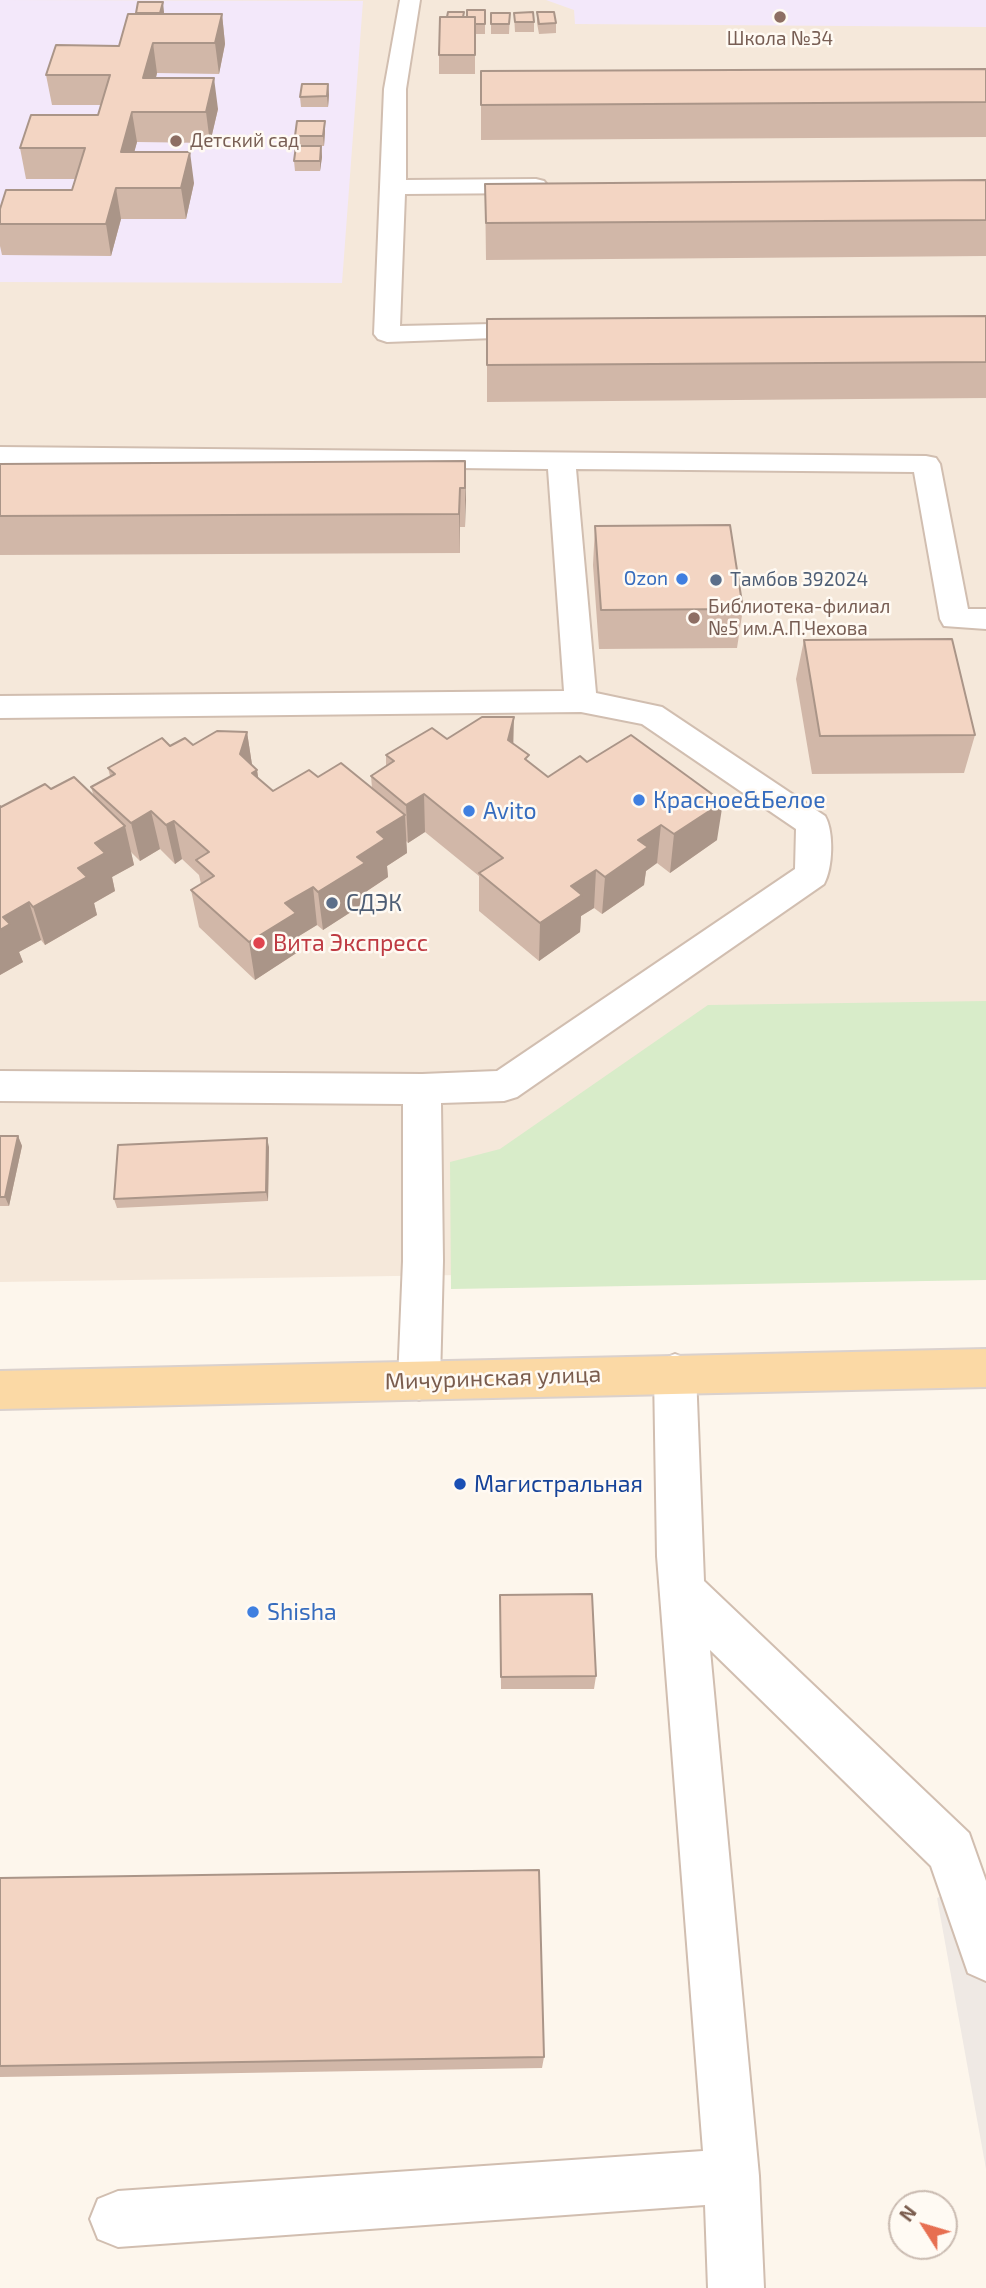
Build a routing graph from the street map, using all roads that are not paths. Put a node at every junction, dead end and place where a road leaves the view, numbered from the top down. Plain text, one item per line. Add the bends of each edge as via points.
1 (410, 0) edge
2 (559, 186) edge
3 (394, 187) junction
4 (568, 331) edge
5 (0, 455) edge
6 (562, 463) junction
7 (986, 619) edge
8 (581, 701) junction
9 (0, 708) edge
10 (0, 1086) edge
11 (422, 1089) junction
12 (986, 1368) edge
13 (675, 1373) junction
14 (419, 1381) junction
15 (0, 1390) edge
16 (682, 1591) junction
17 (986, 1955) edge
18 (732, 2176) junction
19 (118, 2219) dead end
20 (736, 2288) edge

1 - 3 lane via 395,89
2 - 3 lane
3 - 4 lane via 387,334
5 - 6 lane
6 - 7 lane via 926,464 955,619
6 - 8 lane
8 - 9 lane
8 - 11 lane via 651,715 813,824 812,875 504,1086
10 - 11 lane
11 - 14 lane
12 - 13 main road, Мичуринская улица
13 - 14 main road, Мичуринская улица
13 - 16 lane
14 - 15 main road, Мичуринская улица
16 - 17 lane via 951,1851
16 - 18 lane
18 - 19 lane
18 - 20 lane

